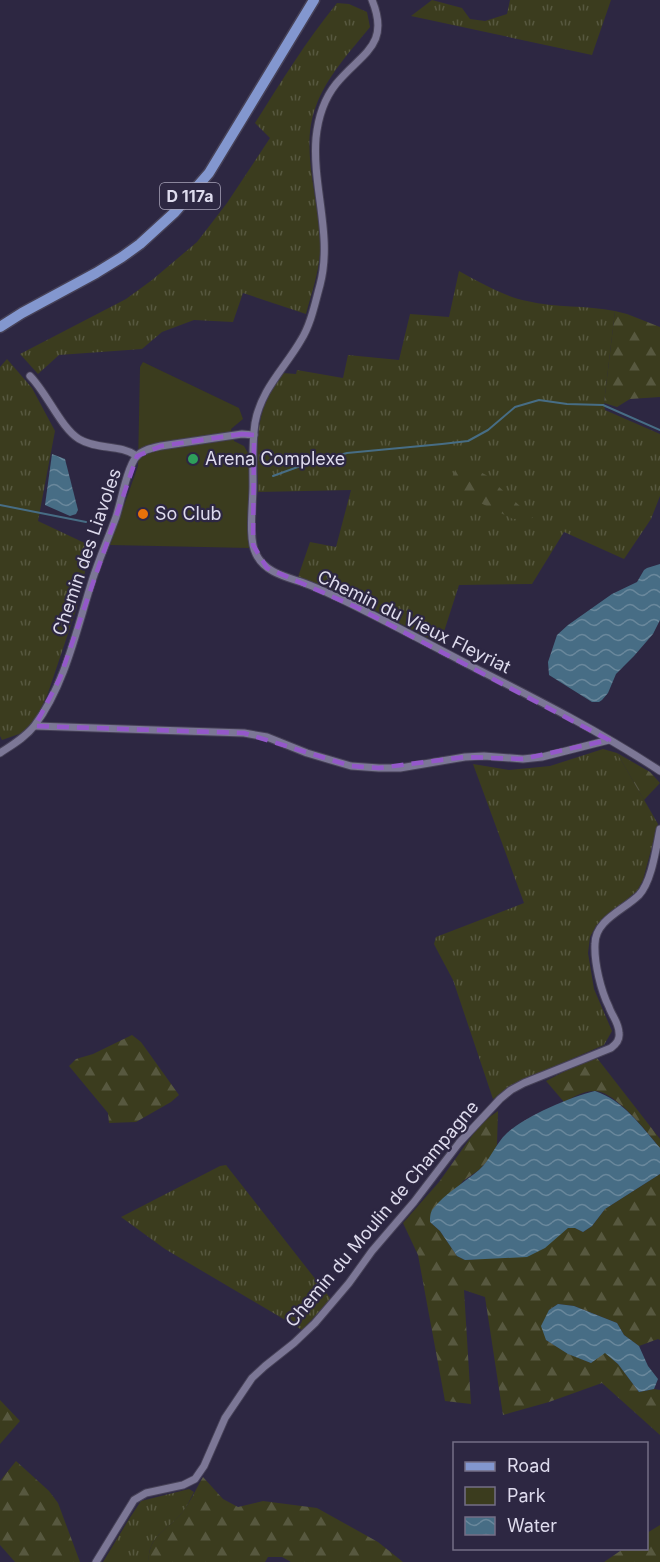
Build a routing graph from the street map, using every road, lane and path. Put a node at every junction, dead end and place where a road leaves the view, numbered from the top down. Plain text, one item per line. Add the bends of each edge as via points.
1 (314, 0) edge
2 (372, 0) edge
3 (0, 327) edge
4 (30, 376) dead end
5 (254, 435) junction
6 (137, 456) junction
7 (35, 726) junction
8 (609, 740) junction
9 (0, 753) edge
10 (660, 771) edge
11 (660, 829) edge
12 (96, 1562) edge

1 - 3 main road, D 117a via 209,173 175,212 122,257
2 - 5 street, Chemin du Vieux Fleyriat via 379,22 374,42 330,92 317,129 315,148 325,251 320,285 303,337 262,400
4 - 6 street via 78,438
5 - 6 street, Chemin des Liavoles via 161,446
5 - 8 street, Chemin du Vieux Fleyriat via 253,545 267,568 356,607
6 - 7 street, Chemin des Liavoles via 60,678
7 - 8 street via 244,733 351,766 379,768 465,757 542,757
7 - 9 street, Chemin des Liavoles
8 - 10 street, Chemin du Vieux Fleyriat
11 - 12 street, Chemin du Moulin de Champagne via 645,888 602,925 594,943 598,973 619,1029 615,1044 524,1083 500,1099 459,1143 321,1316 243,1389 195,1479 134,1500

